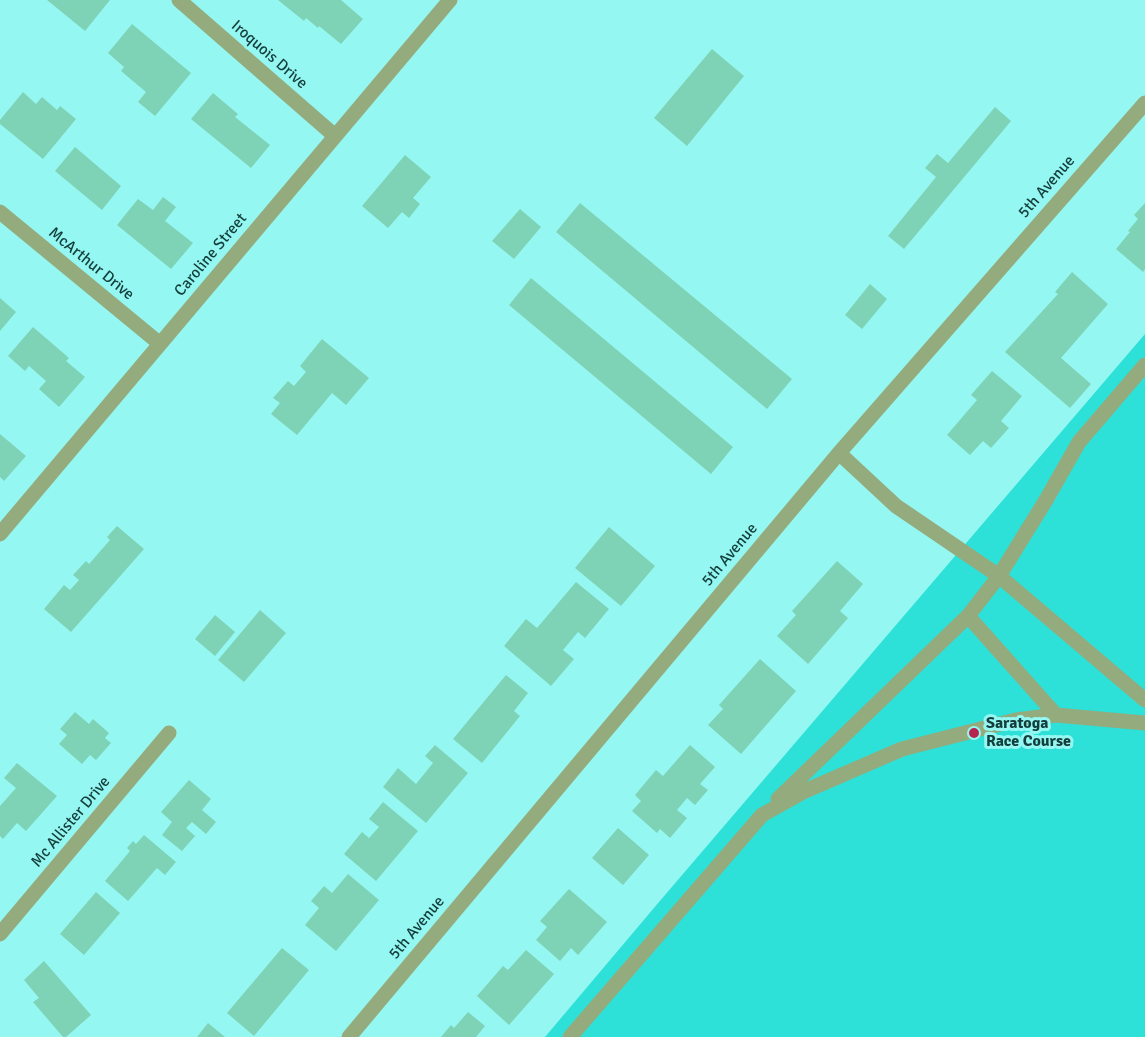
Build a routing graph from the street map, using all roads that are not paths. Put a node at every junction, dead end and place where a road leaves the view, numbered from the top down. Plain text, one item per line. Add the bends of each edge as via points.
1 (179, 0) edge
2 (450, 0) edge
3 (1145, 103) edge
4 (335, 136) junction
5 (0, 212) edge
6 (159, 343) junction
7 (1145, 365) edge
8 (839, 453) junction
9 (0, 534) edge
10 (999, 576) junction
11 (968, 616) junction
12 (1145, 700) edge
13 (1056, 715) junction
14 (1145, 723) edge
15 (169, 733) dead end
16 (762, 815) junction
17 (0, 934) edge
18 (349, 1037) edge
19 (570, 1037) edge

1 - 4 street, Iroquois Drive
2 - 4 street, Caroline Street
3 - 8 street, 5th Avenue
4 - 6 street, Caroline Street
5 - 6 street, McArthur Drive
6 - 9 street, Caroline Street
7 - 10 street via 1079,442
8 - 10 street via 896,506
8 - 18 street, 5th Avenue
10 - 11 street
10 - 12 street
11 - 13 street
11 - 16 street
13 - 14 street
13 - 16 street via 1016,720 902,749 804,791
15 - 17 street, Mc Allister Drive
16 - 19 street

